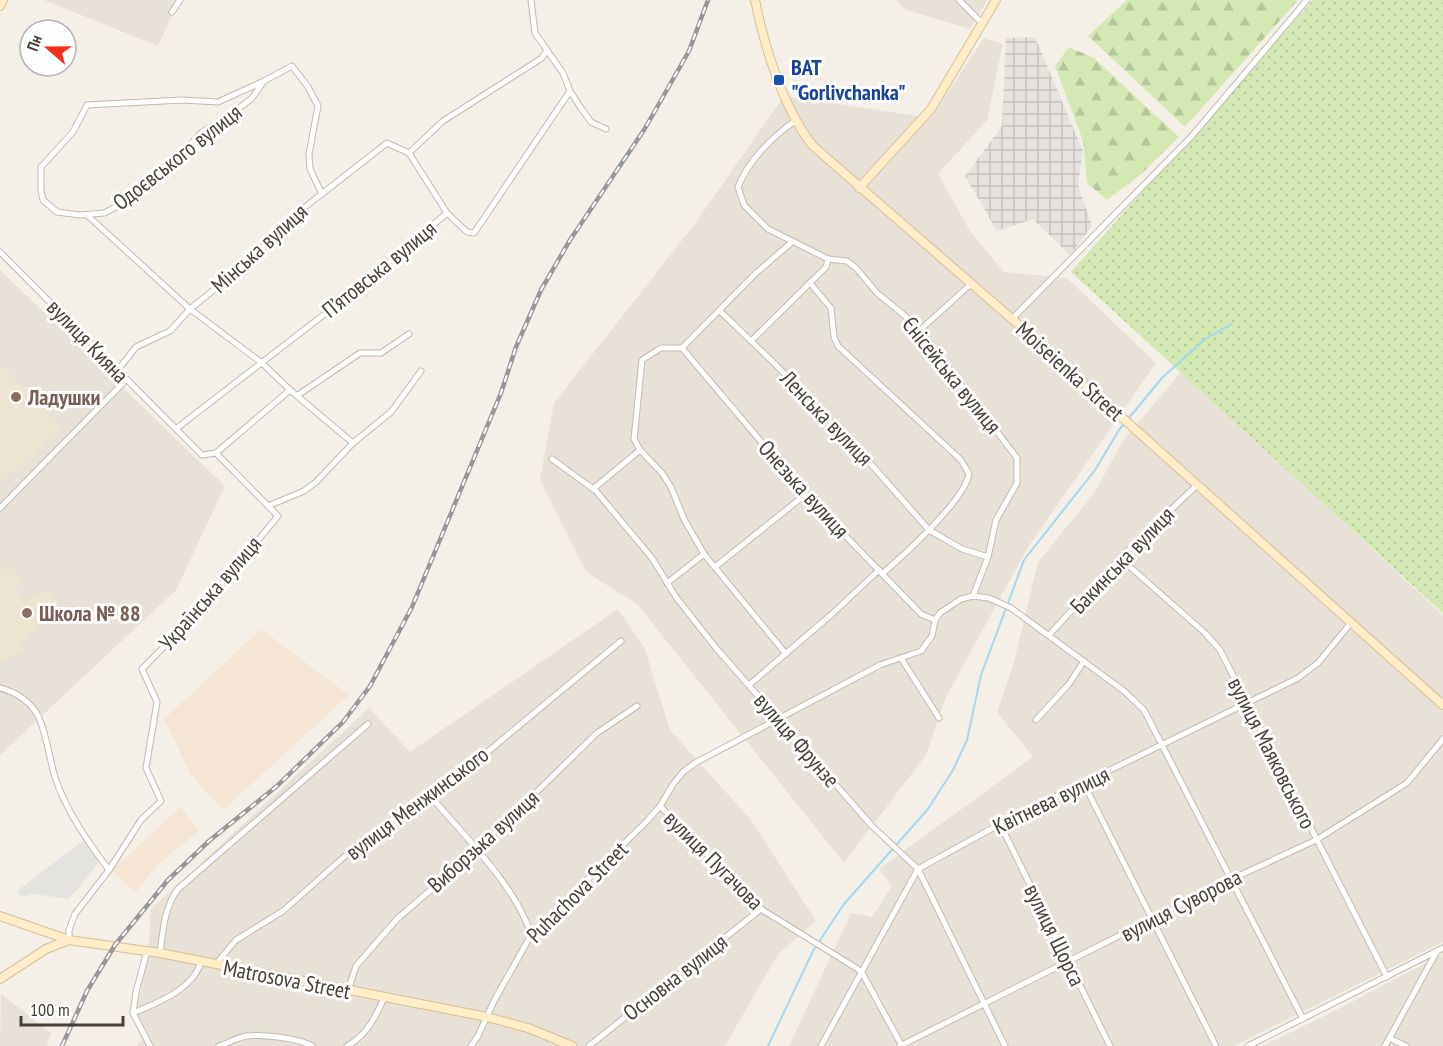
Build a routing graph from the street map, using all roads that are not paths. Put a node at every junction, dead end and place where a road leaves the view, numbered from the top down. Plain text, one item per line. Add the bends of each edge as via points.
1 (3, 0) edge
2 (180, 0) edge
3 (531, 0) edge
4 (755, 0) edge
5 (959, 0) edge
6 (996, 0) edge
7 (1308, 0) edge
8 (0, 6) edge
9 (172, 12) dead end
10 (982, 23) junction
11 (547, 50) junction
12 (264, 81) junction
13 (570, 91) junction
14 (795, 121) junction
15 (606, 129) dead end
16 (409, 153) junction
17 (859, 188) junction
18 (322, 194) junction
19 (447, 213) junction
20 (87, 215) junction
21 (792, 242) junction
22 (0, 252) edge
23 (828, 259) junction
24 (810, 283) junction
25 (971, 284) junction
26 (190, 309) junction
27 (720, 311) junction
28 (1012, 319) junction
29 (920, 330) junction
30 (409, 334) dead end
31 (751, 341) junction
32 (682, 348) junction
33 (262, 363) junction
34 (117, 371) junction
35 (421, 371) dead end
36 (126, 380) junction
37 (290, 390) junction
38 (298, 394) junction
39 (177, 428) junction
40 (353, 443) junction
41 (640, 450) junction
42 (216, 453) junction
43 (552, 459) dead end
44 (1196, 486) junction
45 (593, 489) junction
46 (806, 494) junction
47 (268, 506) junction
48 (0, 508) edge
49 (929, 530) junction
50 (704, 554) junction
51 (988, 557) junction
52 (1119, 558) junction
53 (715, 567) junction
54 (881, 572) junction
55 (667, 583) junction
56 (973, 596) junction
57 (935, 620) junction
58 (1350, 624) junction
59 (1049, 635) junction
60 (621, 641) dead end
61 (786, 654) junction
62 (901, 658) junction
63 (1084, 661) junction
64 (749, 685) junction
65 (0, 687) edge
66 (1248, 703) junction
67 (1443, 705) edge
68 (637, 706) dead end
69 (939, 718) dead end
70 (779, 719) junction
71 (1036, 720) dead end
72 (368, 724) dead end
73 (1443, 739) edge
74 (1162, 743) junction
75 (1084, 784) junction
76 (432, 798) junction
77 (660, 806) junction
78 (1000, 824) junction
79 (1316, 840) junction
80 (477, 850) junction
81 (918, 869) junction
82 (109, 870) junction
83 (1232, 879) junction
84 (761, 909) junction
85 (0, 916) edge
86 (1154, 919) junction
87 (43, 931) junction
88 (531, 934) junction
89 (69, 940) junction
90 (46, 950) junction
91 (1440, 950) edge
92 (147, 951) junction
93 (160, 953) junction
94 (201, 962) junction
95 (1068, 962) junction
96 (1413, 963) junction
97 (215, 964) junction
98 (861, 970) junction
99 (1387, 977) junction
100 (1422, 978) junction
101 (0, 979) edge
102 (348, 991) junction
103 (384, 998) junction
104 (984, 1004) junction
105 (133, 1012) junction
106 (487, 1017) junction
107 (1303, 1019) junction
108 (1389, 1038) junction
109 (150, 1046) edge
110 (219, 1046) edge
111 (312, 1046) edge
112 (346, 1046) edge
113 (471, 1046) edge
114 (572, 1046) edge
115 (589, 1046) edge
116 (820, 1046) edge
117 (901, 1046) edge
118 (1005, 1046) edge
119 (1110, 1046) edge
120 (1216, 1046) edge
121 (1248, 1046) edge
122 (1385, 1046) edge
123 (1406, 1046) edge

1 - 8 street
2 - 9 street
3 - 11 street via 535,33
4 - 14 street, Moiseienka Street
5 - 10 street
6 - 10 street
7 - 28 street via 1191,137
10 - 17 street via 931,109
11 - 13 street
11 - 16 street via 542,58 443,121
12 - 18 street, Одоєвського вулиця via 292,66 318,106 310,169
12 - 20 street, Одоєвського вулиця via 252,98 202,132 116,207
12 - 20 street, Одоєвського вулиця via 218,102 87,105 73,132 41,167 44,200 57,212
13 - 15 street via 591,122
13 - 19 street, П’ятовська вулиця via 474,232 467,232
14 - 17 street, Moiseienka Street via 813,146
14 - 21 street, Єнісейська вулиця via 769,142 738,187 752,214 768,229
16 - 18 street, Мінська вулиця via 387,143
16 - 19 street
17 - 25 street, Moiseienka Street
18 - 26 street, Мінська вулиця
19 - 33 street, П’ятовська вулиця
20 - 26 street
21 - 23 street, Єнісейська вулиця
21 - 27 street
22 - 34 street, вулиця Кияна
23 - 24 street
23 - 29 street, Єнісейська вулиця via 847,261
24 - 31 street
24 - 49 street via 831,308 837,346 961,460 969,474 961,491
25 - 28 street, Moiseienka Street
25 - 29 street
26 - 33 street
26 - 34 street, Мінська вулиця via 170,331 136,347
27 - 31 street, Ленська вулиця
27 - 32 street
28 - 44 street, Moiseienka Street
29 - 51 street, Єнісейська вулиця via 1017,458 1017,483 996,520
30 - 38 street via 381,353 360,353
31 - 49 street, Ленська вулиця
32 - 41 street via 661,348 642,360 634,439
32 - 46 street, Онезька вулиця
33 - 37 street
33 - 39 street, П’ятовська вулиця
34 - 36 street, вулиця Кияна
35 - 40 street via 391,412
36 - 39 street, вулиця Кияна
36 - 48 street
37 - 38 street
37 - 42 street
38 - 40 street
39 - 42 street, Українська вулиця via 202,455
40 - 47 street via 304,491
41 - 45 street
41 - 50 street via 667,480
42 - 47 street, Українська вулиця
43 - 45 street, вулиця Фрунзе
44 - 52 street, Бакинська вулиця
44 - 58 street, Moiseienka Street
45 - 55 street, вулиця Фрунзе via 652,558
46 - 53 street
46 - 54 street, Онезька вулиця
47 - 82 street, Українська вулиця via 278,516 201,608 142,669 157,702 146,768 161,801 141,820
49 - 51 street, Ленська вулиця via 962,549
49 - 54 street
50 - 53 street
50 - 55 street
51 - 56 street
52 - 59 street, Бакинська вулиця
52 - 66 street, вулиця Маяковського via 1213,641
53 - 61 street
54 - 57 street, Онезька вулиця via 921,614
54 - 61 street
55 - 64 street, вулиця Фрунзе
56 - 57 street via 950,605
56 - 59 street via 983,596 1011,608
57 - 62 street, Puhachova Street via 928,644
58 - 66 street, Квітнева вулиця via 1309,672
58 - 67 street, Moiseienka Street
59 - 63 street
60 - 76 street, вулиця Менжинського
61 - 64 street
62 - 69 street
62 - 70 street, Puhachova Street via 880,665
63 - 71 street
63 - 74 street via 1144,710
64 - 70 street, вулиця Фрунзе
65 - 82 street via 20,696 38,716 65,802
66 - 74 street, Квітнева вулиця
66 - 79 street, вулиця Маяковського
68 - 80 street, Виборзька вулиця via 597,733
70 - 77 street, Puhachova Street via 695,763 674,783
70 - 81 street, вулиця Фрунзе via 872,826
72 - 93 street via 178,890 168,905
73 - 79 street, вулиця Суворова via 1407,783
74 - 75 street, Квітнева вулиця
74 - 83 street
75 - 78 street, Квітнева вулиця
75 - 86 street
76 - 80 street
76 - 97 street, вулиця Менжинського via 403,811 353,849 283,911 236,940
77 - 84 street, вулиця Пугачова
77 - 88 street, Puhachova Street
78 - 81 street, Квітнева вулиця
78 - 95 street, вулиця Щорса
79 - 83 street, вулиця Суворова
79 - 99 street, вулиця Маяковського
80 - 88 street via 522,910
80 - 102 street, Виборзька вулиця via 382,934 356,966
81 - 98 street
81 - 104 street, вулиця Фрунзе
82 - 89 street via 75,914
83 - 86 street, вулиця Суворова
83 - 107 street
84 - 98 street, вулиця Пугачова
84 - 115 street, Основна вулиця
85 - 87 street, Matrosova Street
86 - 95 street, вулиця Суворова
86 - 120 street
87 - 89 street, Matrosova Street
87 - 90 street
88 - 106 street, Puhachova Street
89 - 90 street
89 - 92 street, Matrosova Street
90 - 101 street
91 - 96 street
91 - 100 street
92 - 93 street, Matrosova Street
92 - 105 street
93 - 94 street, Matrosova Street
94 - 97 street, Matrosova Street
94 - 105 street via 192,979
95 - 104 street, вулиця Суворова
95 - 119 street, вулиця Щорса
96 - 99 street
96 - 100 street via 1422,966
97 - 102 street, Matrosova Street
98 - 116 street
98 - 117 street
99 - 107 street
100 - 108 street
102 - 103 street, Matrosova Street
103 - 106 street, Matrosova Street
103 - 112 street via 370,1028
104 - 117 street, вулиця Суворова
104 - 118 street, вулиця Фрунзе
105 - 109 street
106 - 113 street
106 - 114 street, Matrosova Street
107 - 121 street
108 - 122 street
108 - 123 street
110 - 111 street via 256,1036 296,1040

